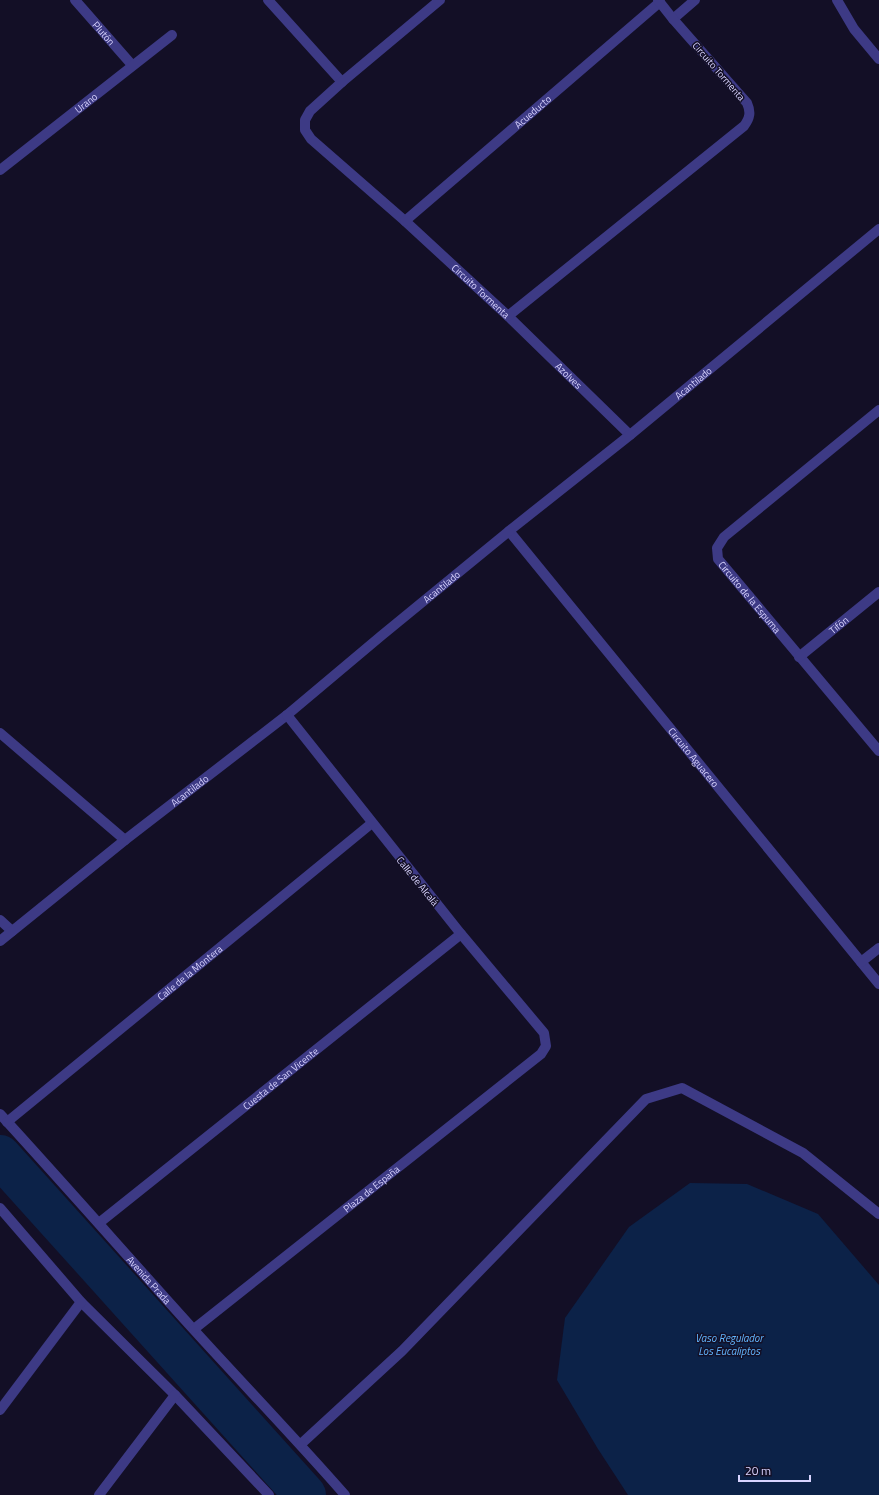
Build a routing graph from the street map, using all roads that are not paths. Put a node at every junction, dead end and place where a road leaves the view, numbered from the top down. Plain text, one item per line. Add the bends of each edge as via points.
1 (75, 0) edge
2 (268, 0) edge
3 (440, 0) edge
4 (695, 0) edge
5 (837, 0) edge
6 (659, 1) edge
7 (673, 19) junction
8 (172, 35) dead end
9 (879, 59) edge
10 (132, 65) junction
11 (342, 82) junction
12 (1, 167) edge
13 (405, 221) junction
14 (879, 228) edge
15 (508, 316) junction
16 (879, 410) edge
17 (630, 435) junction
18 (510, 530) junction
19 (879, 592) edge
20 (798, 657) junction
21 (287, 715) junction
22 (0, 733) edge
23 (879, 751) edge
24 (372, 823) junction
25 (125, 840) junction
26 (0, 920) edge
27 (12, 931) junction
28 (461, 934) junction
29 (0, 941) edge
30 (879, 948) edge
31 (861, 962) junction
32 (879, 984) edge
33 (546, 1046) joint
34 (0, 1114) edge
35 (8, 1122) junction
36 (0, 1208) edge
37 (879, 1214) edge
38 (100, 1223) junction
39 (81, 1302) junction
40 (194, 1329) junction
41 (175, 1395) junction
42 (0, 1410) edge
43 (301, 1444) junction
44 (264, 1493) edge
45 (99, 1495) edge
46 (345, 1495) edge

1 - 10 street, Plutón
2 - 11 street
3 - 11 street, Circuito Tormenta
4 - 7 street
5 - 9 street via 854,29
6 - 7 street, Circuito Tormenta
6 - 13 street, Acueducto
7 - 15 street, Circuito Tormenta via 747,103 749,119 744,126
8 - 10 street, Urano
10 - 12 street, Urano
11 - 13 street, Circuito Tormenta via 310,111 305,120 305,130
13 - 15 street, Circuito Tormenta
14 - 17 street, Acantilado
15 - 17 street, Azolves
16 - 20 street, Circuito de la Espuma via 724,538 717,548 718,559
17 - 18 street, Acantilado
18 - 21 street, Acantilado
18 - 31 street, Circuito Aguacero
19 - 20 street, Tifón
20 - 23 street, Circuito de la Espuma
21 - 24 street, Calle de Alcalá
21 - 25 street, Acantilado
22 - 25 street
24 - 28 street, Calle de Alcalá
24 - 35 street, Calle de la Montera
25 - 27 street, Acantilado
26 - 27 street
27 - 29 street, Acantilado
28 - 33 street, Calle de Alcalá via 544,1033
28 - 38 street, Cuesta de San Vicente
30 - 31 street
31 - 32 street, Circuito Aguacero
33 - 40 street, Plaza de España via 535,1059
34 - 35 street, Avenida Prada
35 - 38 street, Avenida Prada
36 - 39 street
37 - 43 street via 803,1153 682,1088 646,1099 402,1351
38 - 40 street, Avenida Prada
39 - 41 street
39 - 42 street
40 - 43 street, Avenida Prada
41 - 44 street
41 - 45 street
43 - 46 street, Avenida Prada

